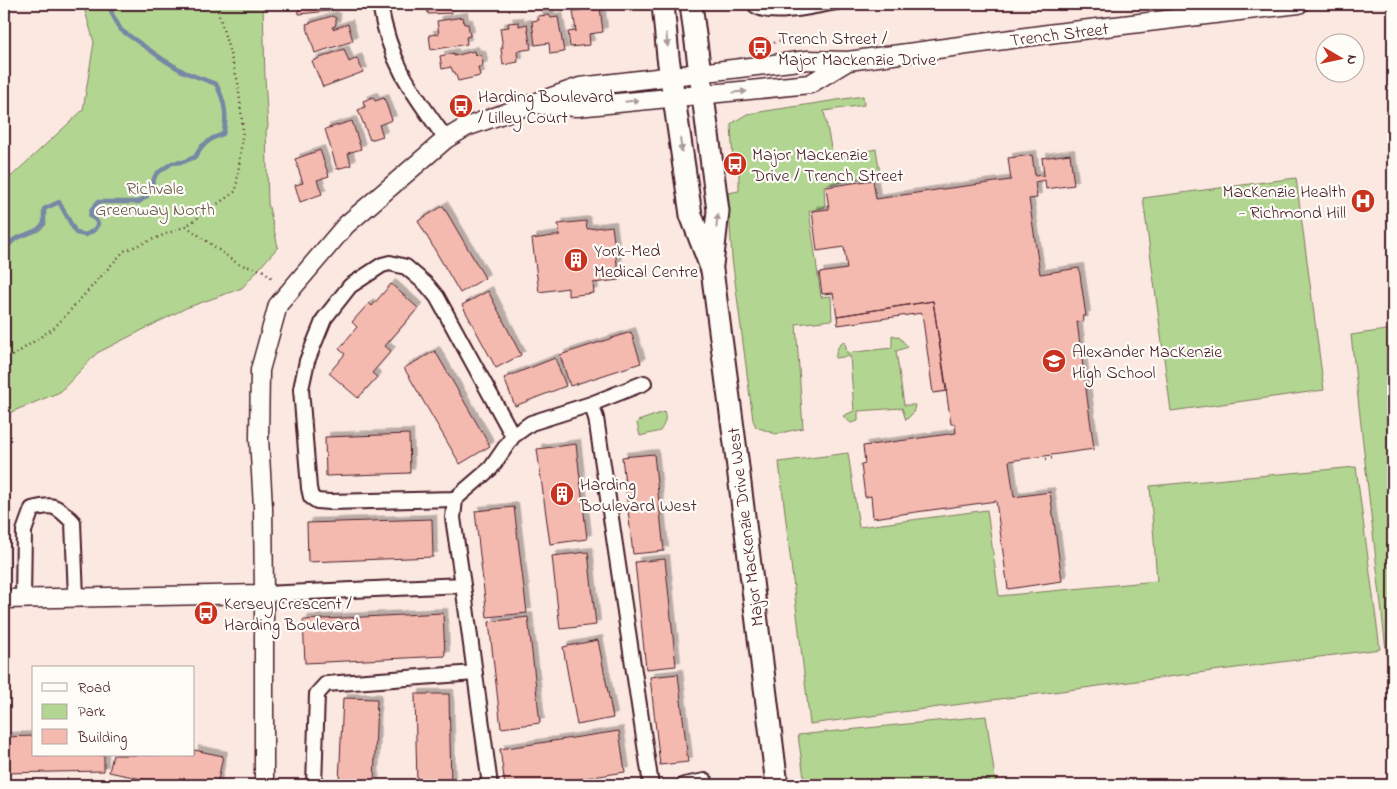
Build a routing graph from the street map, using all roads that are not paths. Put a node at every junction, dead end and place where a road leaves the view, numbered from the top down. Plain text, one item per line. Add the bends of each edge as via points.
1 (380, 4) edge
2 (663, 4) edge
3 (691, 4) edge
4 (750, 4) edge
5 (845, 4) edge
6 (1299, 4) edge
7 (848, 61) junction
8 (700, 73) junction
9 (671, 75) junction
10 (703, 96) junction
11 (674, 97) junction
12 (531, 105) junction
13 (446, 139) junction
14 (712, 270) junction
15 (644, 383) dead end
16 (591, 404) junction
17 (512, 436) junction
18 (454, 499) junction
19 (463, 585) junction
20 (264, 594) junction
21 (76, 598) junction
22 (4, 599) edge
23 (23, 599) junction
24 (475, 673) junction
25 (705, 781) dead end
26 (264, 785) edge
27 (314, 785) edge
28 (490, 785) edge
29 (651, 785) edge
30 (684, 785) edge
31 (777, 785) edge

1 - 13 street via 383,28 395,62
2 -> 9 main road, Major MacKenzie Drive West
3 - 8 main road, Major MacKenzie Drive West
4 - 5 lane via 760,13 777,15
6 - 7 street, Trench Street
7 - 8 street, Trench Street via 808,60
10 -> 7 street, Trench Street via 810,84
8 - 9 street
8 - 10 main road, Major MacKenzie Drive West
9 - 11 main road, Major MacKenzie Drive West
9 - 12 street via 580,87
10 - 11 street, Trench Street
14 -> 10 main road, Major MacKenzie Drive West via 718,211
12 -> 11 street, Trench Street via 577,107
11 -> 14 main road, Major MacKenzie Drive West via 691,215
12 - 13 street via 466,127
13 - 20 street via 346,225 278,305 260,370
14 - 31 main road, Major MacKenzie Drive West
15 - 16 street
16 - 17 street via 530,423
16 - 29 street via 596,418
17 - 18 street via 491,468
17 - 18 street via 437,297 427,285 406,267 390,263 350,286 324,319 307,361 301,389 311,497 329,502
18 - 19 street via 452,518
19 - 20 street
19 - 24 street
20 - 21 street
20 - 26 street
21 - 23 street
21 - 23 street via 73,522 57,507 46,505 32,509 24,531
22 - 23 street
24 - 27 street via 326,684 317,694
24 - 28 street
25 - 30 street

